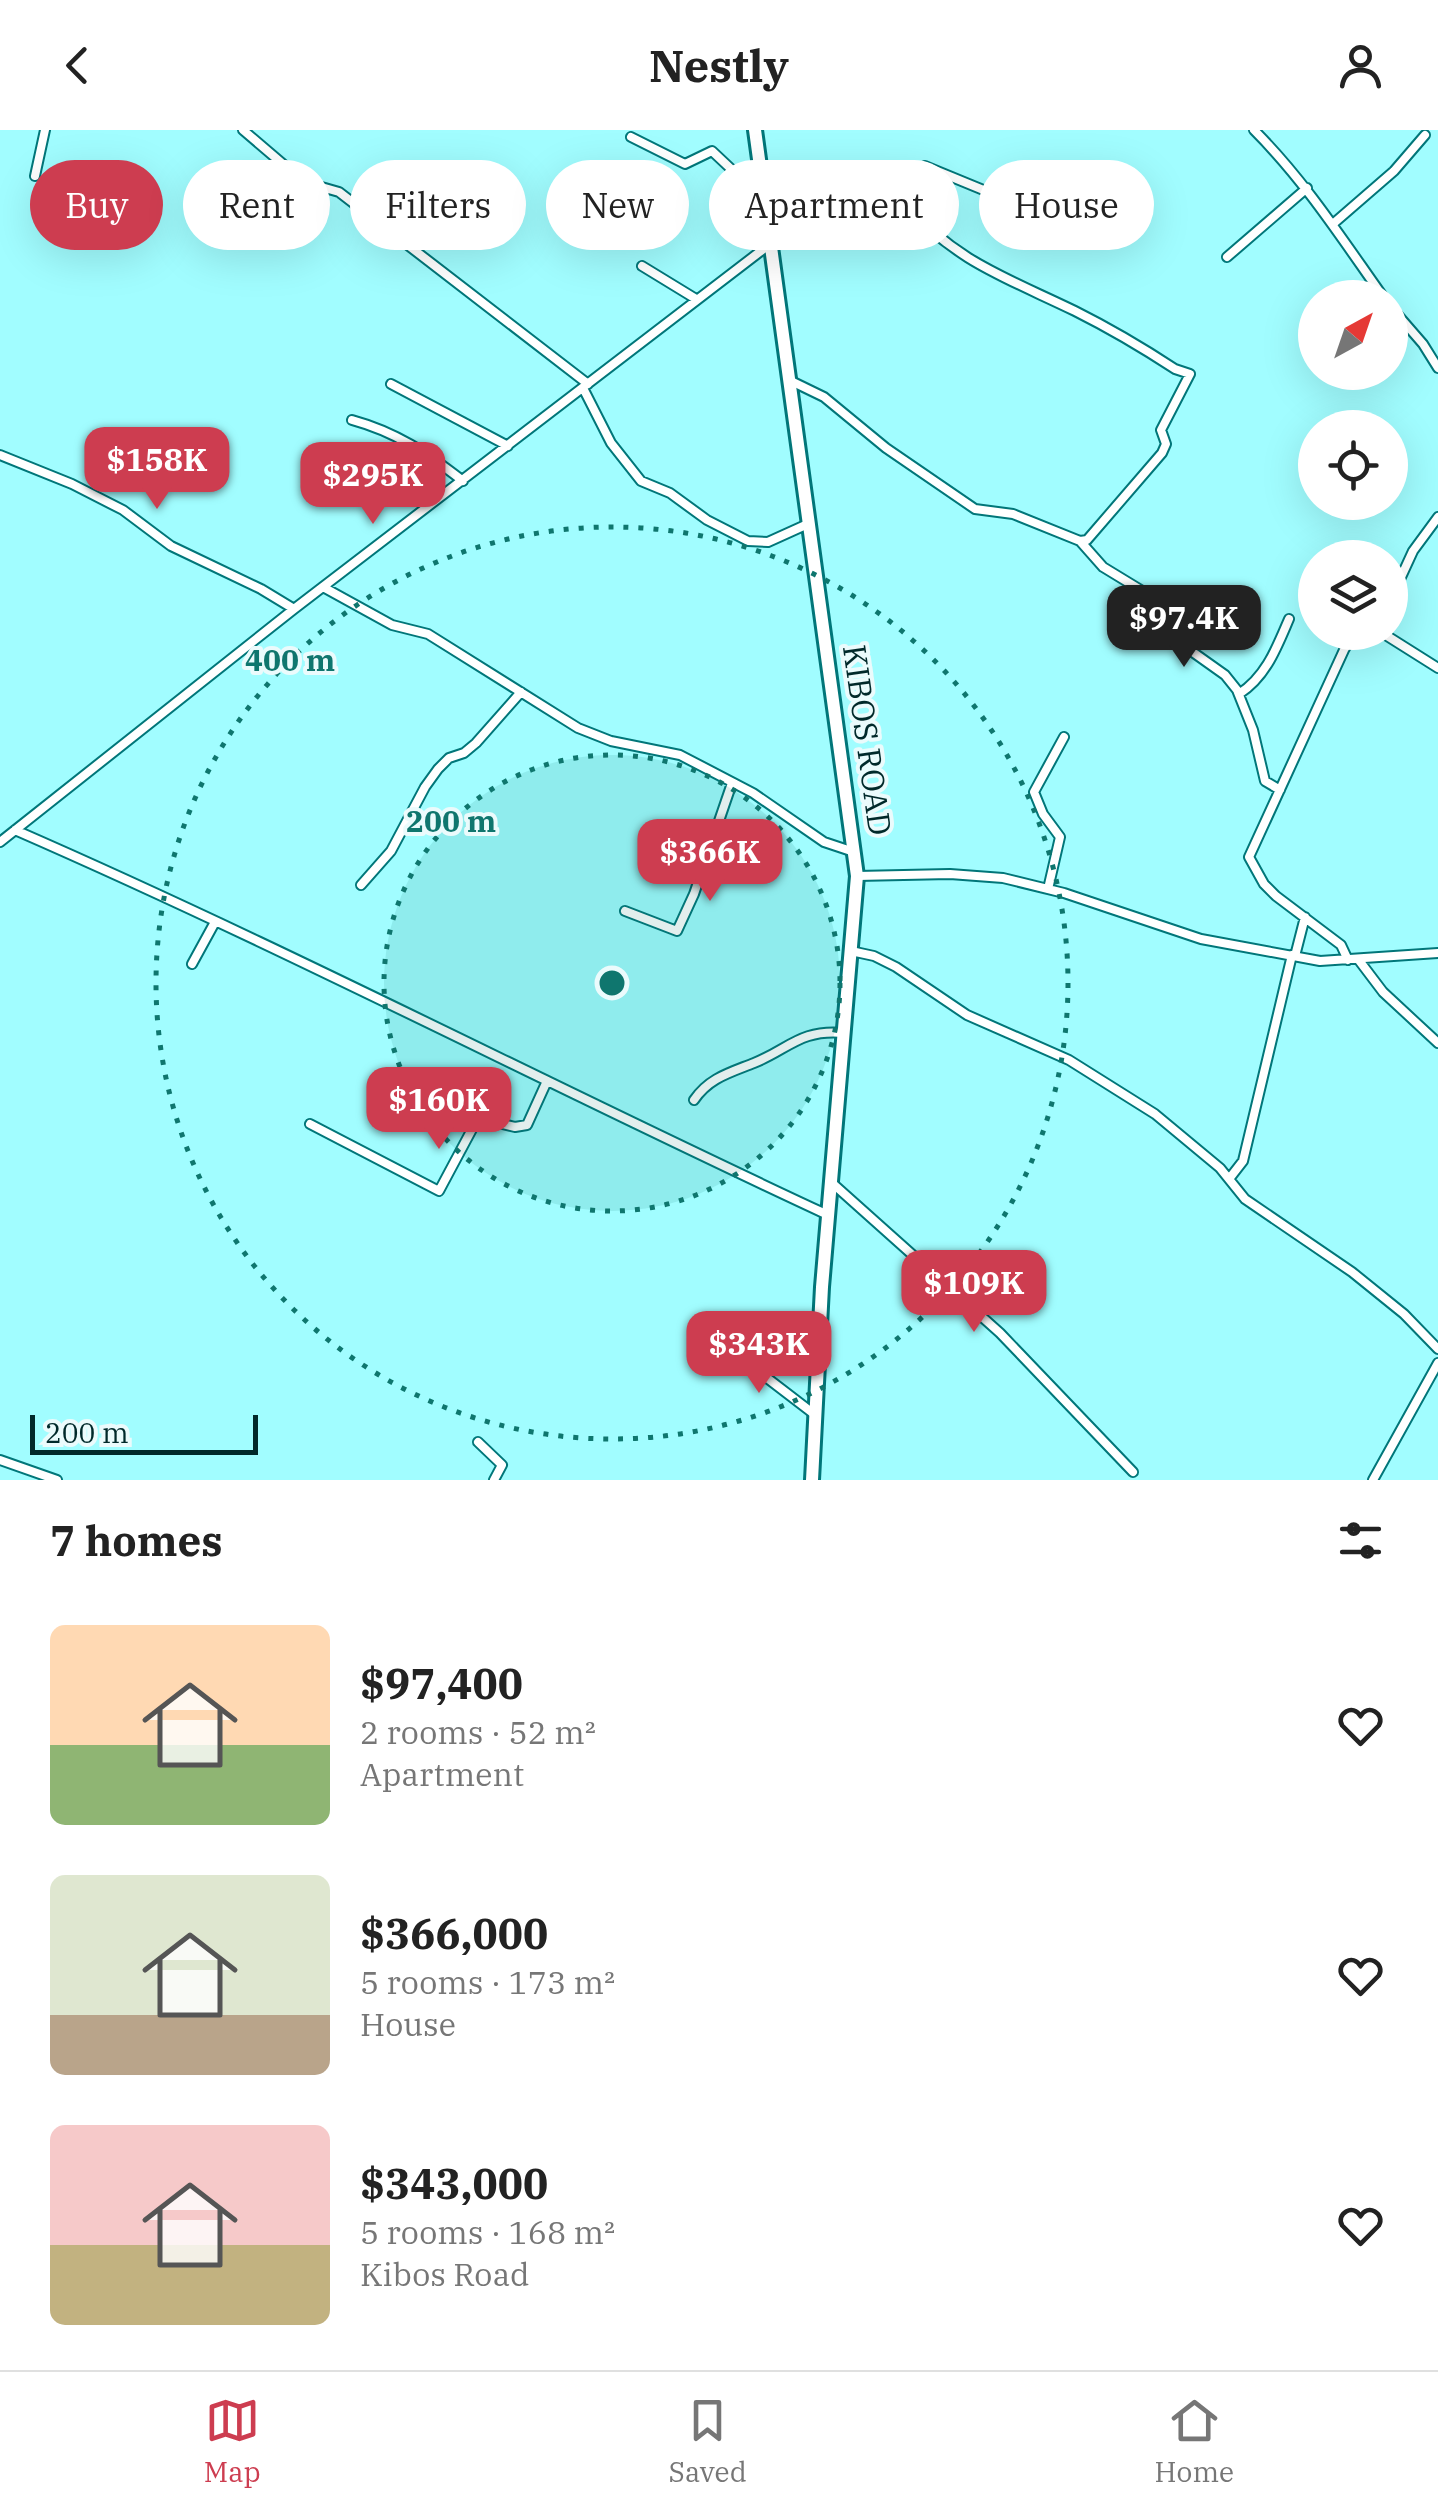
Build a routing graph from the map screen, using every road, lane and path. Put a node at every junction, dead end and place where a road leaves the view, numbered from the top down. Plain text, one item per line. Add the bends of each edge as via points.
1 (45, 130) edge
2 (243, 130) edge
3 (755, 130) edge
4 (1254, 130) edge
5 (1425, 135) dead end
6 (631, 137) dead end
7 (38, 160) edge
8 (722, 160) edge
9 (759, 160) edge
10 (1306, 188) junction
11 (1334, 222) junction
12 (757, 250) edge
13 (770, 250) edge
14 (957, 250) edge
15 (1228, 257) dead end
16 (642, 266) dead end
17 (1372, 280) edge
18 (696, 299) junction
19 (1408, 327) edge
20 (1438, 368) edge
21 (789, 380) junction
22 (391, 384) dead end
23 (586, 386) junction
24 (352, 420) dead end
25 (508, 446) junction
26 (0, 455) edge
27 (463, 481) junction
28 (1438, 517) edge
29 (810, 523) junction
30 (1080, 541) junction
31 (1408, 563) edge
32 (323, 587) junction
33 (294, 608) junction
34 (1289, 619) dead end
35 (1408, 649) edge
36 (1344, 650) edge
37 (1438, 668) edge
38 (521, 692) junction
39 (1239, 694) junction
40 (1064, 737) dead end
41 (732, 784) junction
42 (1280, 790) junction
43 (16, 830) junction
44 (0, 842) edge
45 (854, 852) junction
46 (856, 876) junction
47 (361, 885) dead end
48 (1048, 889) junction
49 (625, 912) dead end
50 (1305, 918) junction
51 (215, 922) junction
52 (851, 951) junction
53 (1438, 953) edge
54 (1293, 956) junction
55 (1358, 959) junction
56 (1348, 960) junction
57 (192, 964) dead end
58 (844, 1032) junction
59 (1438, 1043) edge
60 (547, 1081) junction
61 (694, 1100) dead end
62 (310, 1124) dead end
63 (1229, 1179) junction
64 (831, 1182) junction
65 (828, 1215) junction
66 (728, 1348) dead end
67 (1438, 1349) edge
68 (1438, 1363) edge
69 (814, 1414) junction
70 (478, 1442) dead end
71 (0, 1460) edge
72 (1133, 1472) dead end
73 (58, 1480) edge
74 (494, 1480) edge
75 (812, 1480) edge
76 (1373, 1480) edge

1 - 7 street
2 - 23 street via 304,182 338,192
3 - 9 main road, KIBOS ROAD
4 - 10 street
5 - 11 street
6 - 8 street via 685,164 712,151
10 - 11 street
10 - 15 street
11 - 17 street
12 - 18 street
13 - 21 main road, KIBOS ROAD
14 - 30 street via 1190,374 1161,430 1162,453
16 - 18 street
18 - 23 street
19 - 20 street
21 - 29 main road, KIBOS ROAD
21 - 30 street via 824,397 975,509 1013,514
22 - 25 street
23 - 25 street
23 - 29 street via 611,443 641,481 748,540 768,542
24 - 27 street via 420,447
25 - 27 street
26 - 33 street via 123,510 165,542
27 - 32 street
28 - 31 street
29 - 45 main road, KIBOS ROAD
30 - 39 street via 1102,567 1167,606 1180,643
32 - 33 street
32 - 38 street via 392,625 428,634
33 - 43 street
34 - 39 street via 1271,660
35 - 37 street
36 - 42 street
38 - 41 street via 596,736 680,755
38 - 47 street via 476,743 438,770 387,856
39 - 42 street via 1266,781
40 - 48 street via 1034,787 1060,837
41 - 45 street via 824,842
41 - 49 street via 677,931
42 - 50 street via 1249,858 1276,896
43 - 44 street
43 - 51 street
45 - 46 main road, KIBOS ROAD
46 - 48 street via 981,876
46 - 52 main road, KIBOS ROAD
48 - 54 street via 1201,939
50 - 54 street
50 - 56 street via 1341,946
51 - 57 street
51 - 60 street
52 - 58 main road, KIBOS ROAD
52 - 63 street via 896,967 967,1014 1113,1086 1156,1114
53 - 55 street
54 - 56 street
54 - 63 street via 1243,1161
55 - 56 street
55 - 59 street
58 - 61 street via 792,1040 709,1082
58 - 64 main road, KIBOS ROAD
60 - 62 street via 527,1125 478,1118 439,1191
60 - 65 street
63 - 67 street via 1270,1218 1404,1314
64 - 65 main road, KIBOS ROAD
64 - 72 street via 1000,1333
65 - 69 main road, KIBOS ROAD
66 - 69 street
68 - 76 street
69 - 75 main road, KIBOS ROAD
70 - 74 street via 502,1465
71 - 73 street

